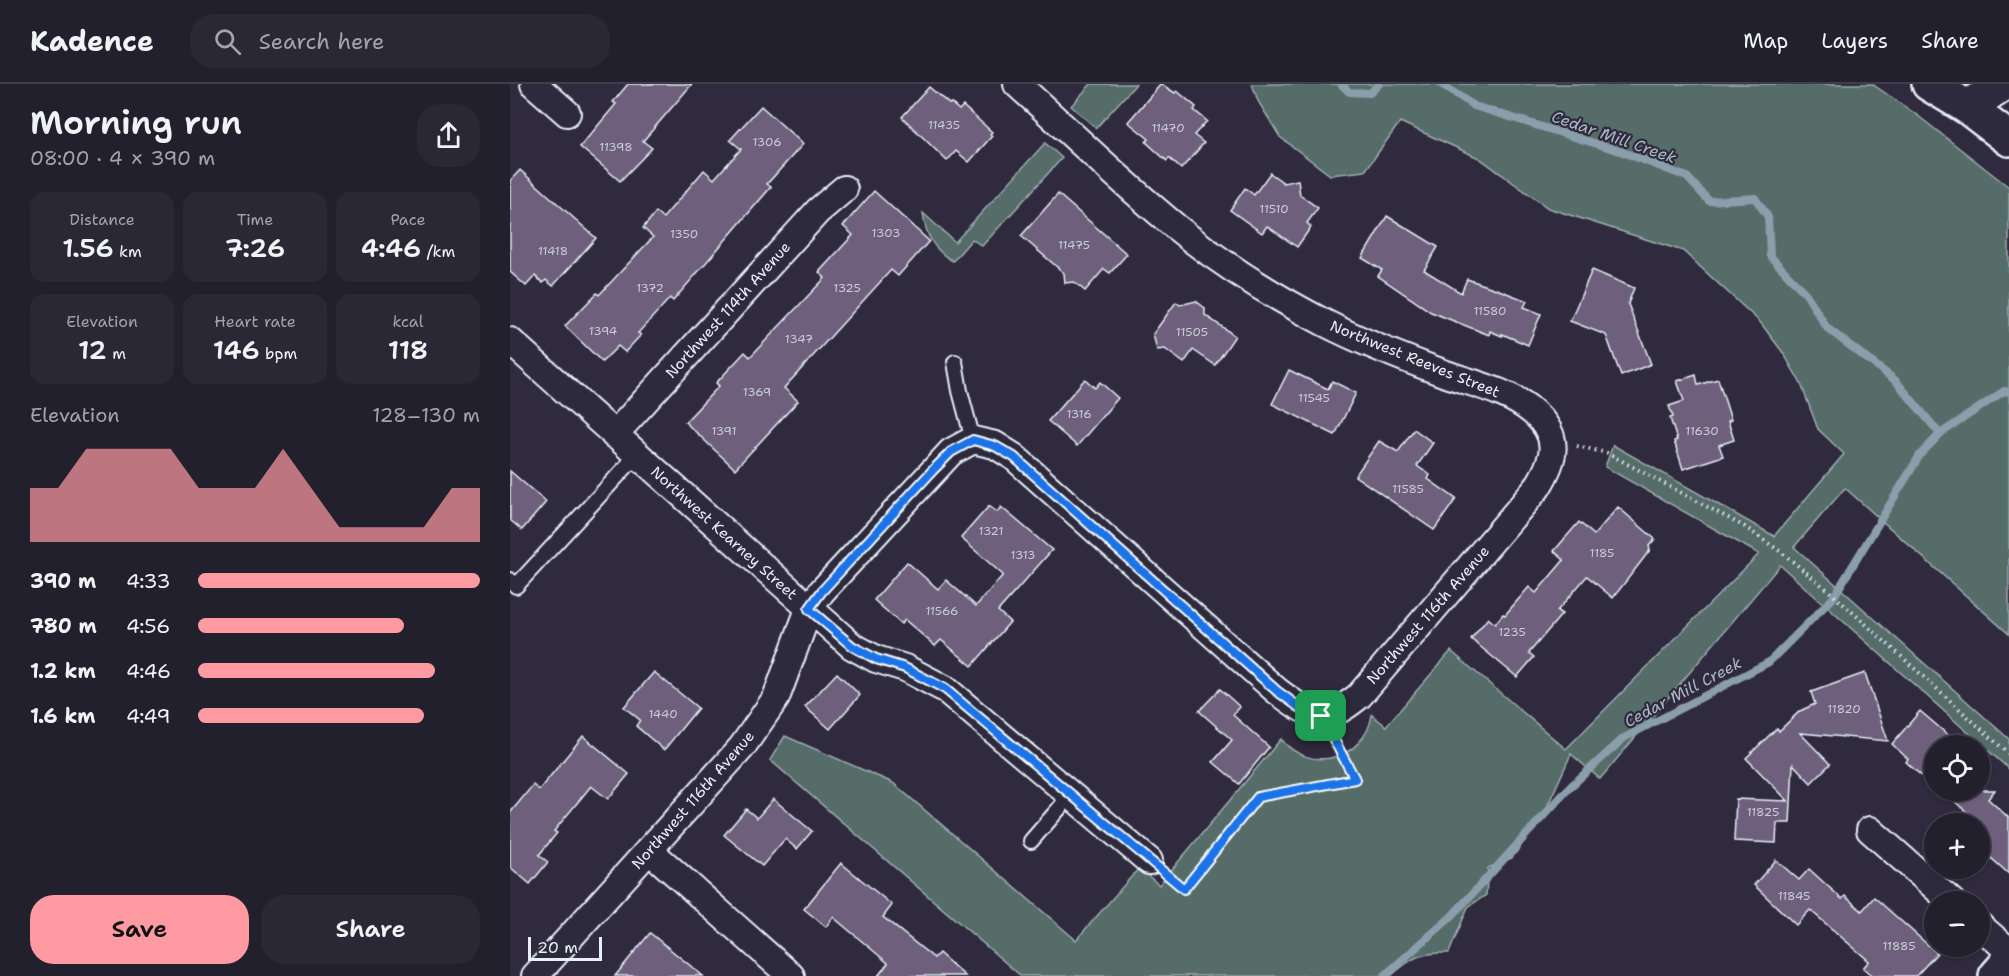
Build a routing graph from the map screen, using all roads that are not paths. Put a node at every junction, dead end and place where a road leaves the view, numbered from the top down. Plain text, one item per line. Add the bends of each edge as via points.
1 (535, 84) edge
2 (1017, 84) edge
3 (1929, 84) edge
4 (2004, 84) edge
5 (1969, 96) edge
6 (567, 113) dead end
7 (2009, 139) edge
8 (844, 189) dead end
9 (510, 341) edge
10 (955, 362) dead end
11 (614, 435) junction
12 (973, 440) junction
13 (1554, 441) joint
14 (637, 455) junction
15 (510, 580) edge
16 (809, 609) junction
17 (1070, 796) junction
18 (1870, 830) dead end
19 (1031, 842) dead end
20 (649, 850) junction
21 (1149, 861) road end
22 (1939, 891) edge
23 (1990, 935) edge
24 (2009, 951) edge
25 (2009, 961) edge
26 (535, 976) edge
27 (791, 976) edge
28 (1996, 976) edge

1 - 6 street
2 - 13 street, Northwest Reeves Street via 1176,227 1211,253 1325,322 1520,402 1540,419
3 - 5 main road
4 - 5 main road
5 - 7 main road
8 - 11 street, Northwest 114th Avenue via 818,211
9 - 11 street, Northwest Kearney Street
10 - 12 lane
11 - 14 street, Northwest Kearney Street
12 - 13 street, Northwest 116th Avenue via 1014,457 1277,691 1299,707 1321,716 1341,711 1359,696 1537,488 1547,472
12 - 16 street, Northwest 116th Avenue via 951,452 933,470
14 - 15 lane via 516,586
14 - 16 street, Northwest Kearney Street
16 - 17 street, Northwest Kearney Street via 852,646 945,689
16 - 20 street, Northwest 116th Avenue via 776,698 742,747
17 - 19 lane
17 - 21 street, Northwest Kearney Street
18 - 22 street
20 - 26 street, Northwest 116th Avenue
20 - 27 street
23 - 24 street
25 - 28 main road

